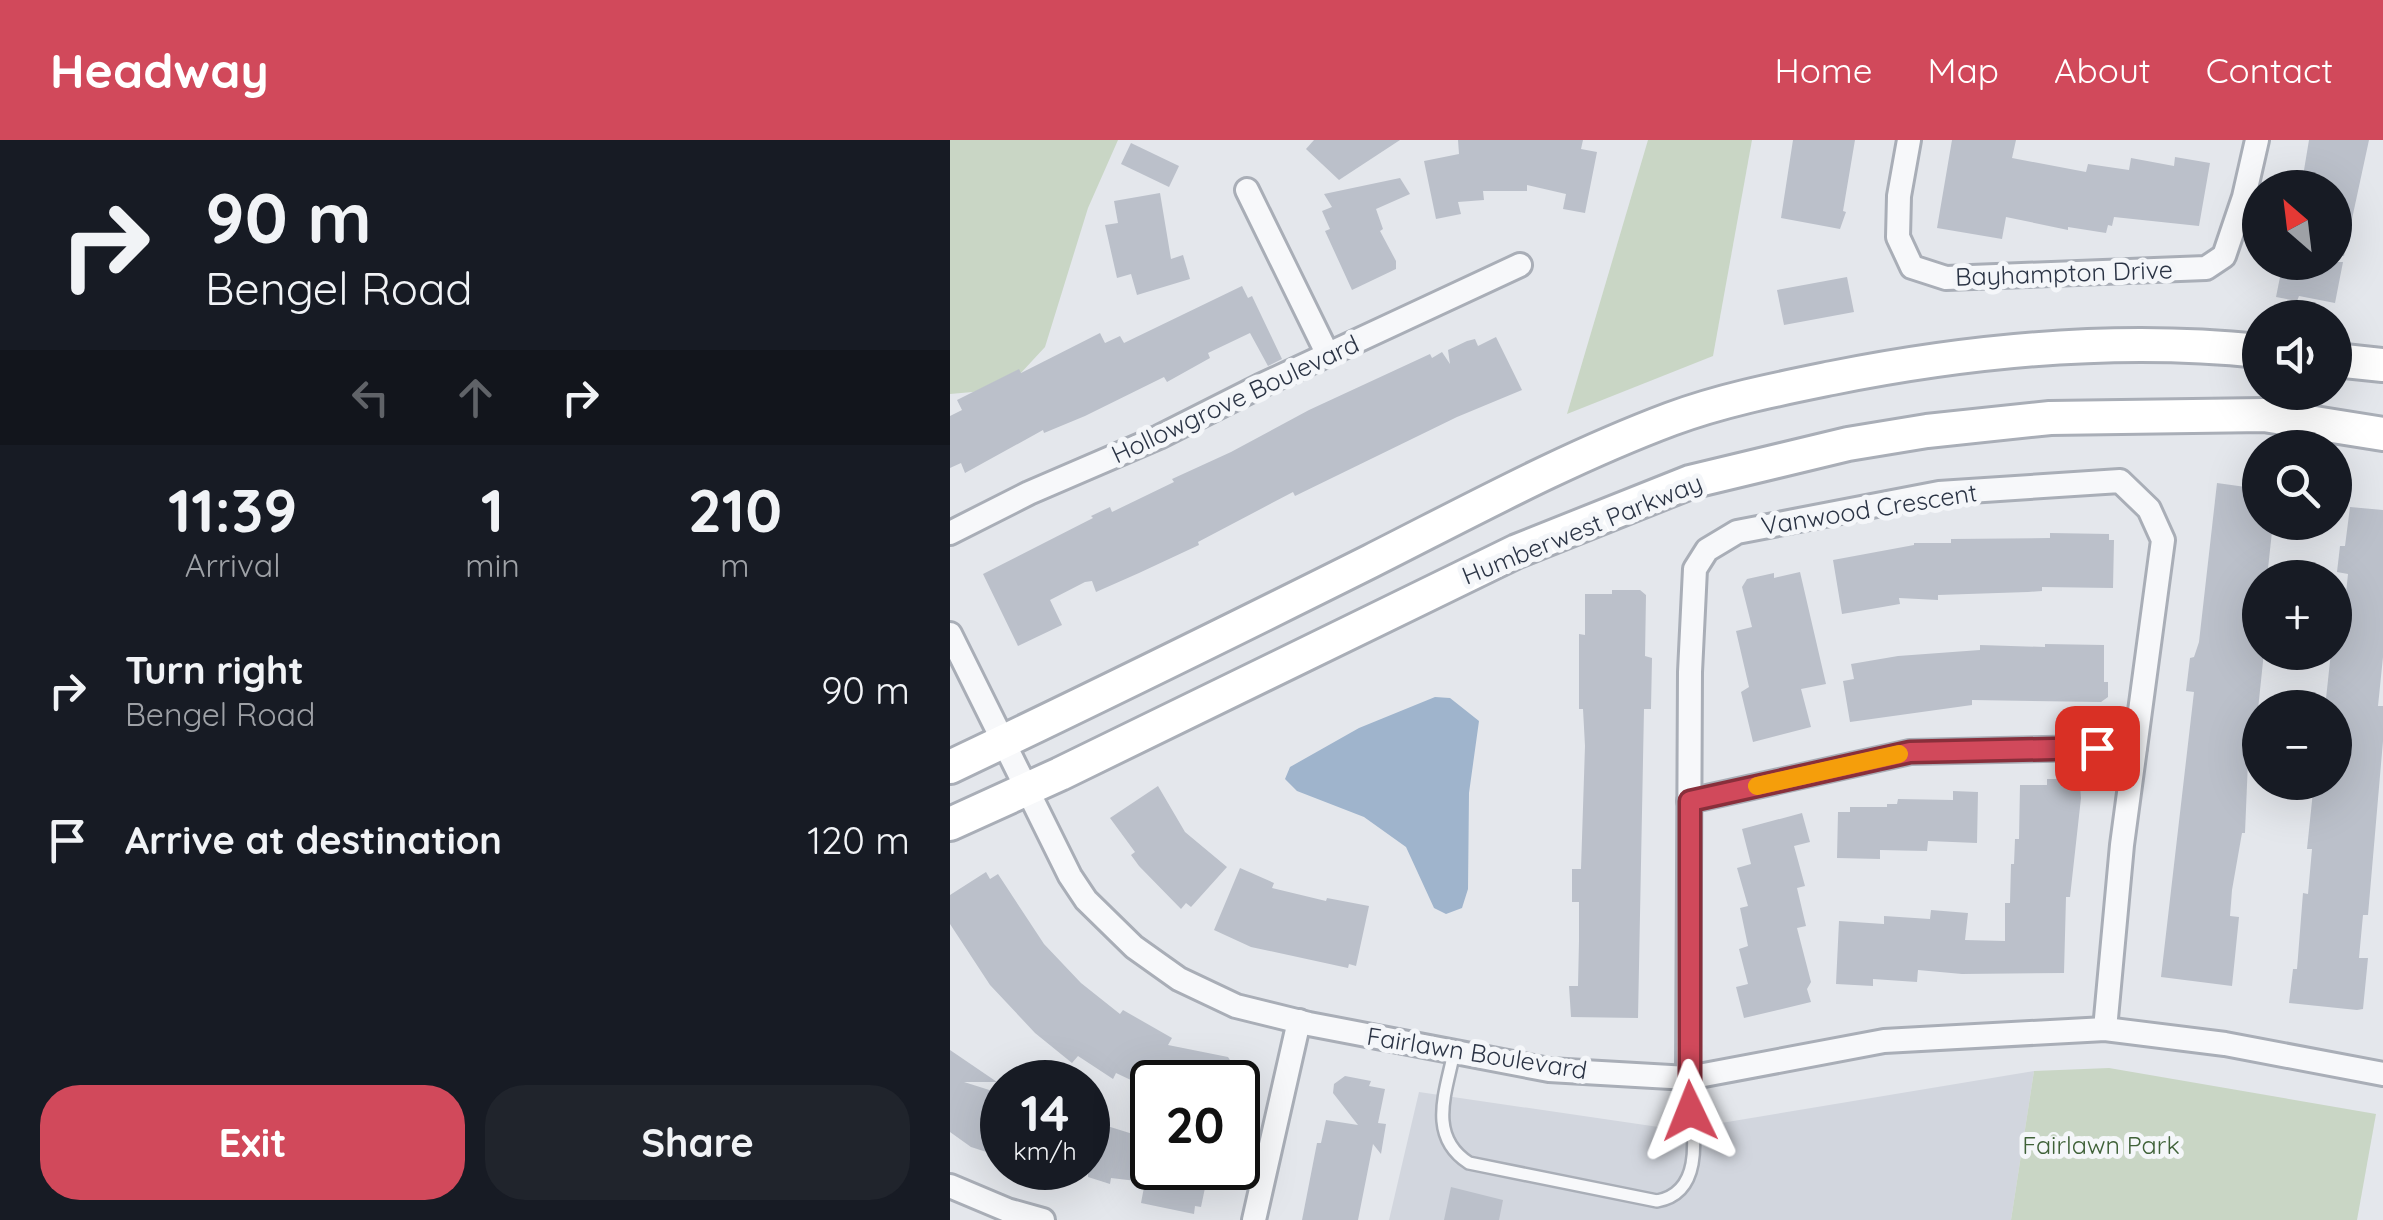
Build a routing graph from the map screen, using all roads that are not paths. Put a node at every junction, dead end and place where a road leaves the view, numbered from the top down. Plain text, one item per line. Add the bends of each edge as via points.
1 (1909, 140) edge
2 (2257, 140) edge
3 (1247, 190) dead end
4 (1520, 265) dead end
5 (2242, 350) edge
6 (1328, 356) junction
7 (2352, 362) edge
8 (2383, 365) edge
9 (2383, 434) edge
10 (950, 533) edge
11 (950, 634) edge
12 (1004, 742) junction
13 (2135, 746) junction
14 (950, 767) edge
15 (1027, 790) junction
16 (1690, 801) junction
17 (950, 824) edge
18 (1299, 1021) junction
19 (2106, 1029) junction
20 (1454, 1052) junction
21 (2383, 1074) edge
22 (1688, 1078) junction
23 (950, 1186) edge
24 (1043, 1220) edge
25 (1254, 1220) edge

1 - 2 street, Bayhampton Drive via 1898,237 1912,267 1946,278 2206,268 2224,256
3 - 6 street
4 - 6 street, Hollowgrove Boulevard
5 - 12 main road via 2022,350 1771,390 1674,418 1524,483
6 - 10 street, Hollowgrove Boulevard
7 - 8 main road
9 - 15 main road, Humberwest Parkway via 2264,416 2050,418 1848,444 1690,482 1517,550
11 - 12 street, Fairlawn Boulevard
12 - 14 main road
12 - 15 street, Fairlawn Boulevard
13 - 16 street via 1910,752
13 - 16 street, Vanwood Crescent via 2163,540 2150,509 2120,480 1939,493 1737,532 1707,550 1694,569
13 - 19 street, Vanwood Crescent
15 - 17 main road, Humberwest Parkway
15 - 18 street, Fairlawn Boulevard via 1086,900 1134,946 1210,995
16 - 22 street, Vanwood Crescent
18 - 20 street, Fairlawn Boulevard
18 - 25 street
19 - 21 street, Fairlawn Boulevard
19 - 22 street, Fairlawn Boulevard via 1884,1041
20 - 22 street, Fairlawn Boulevard via 1549,1070
20 - 22 lane via 1441,1118 1457,1155 1469,1163 1657,1201 1679,1193 1692,1173
23 - 24 street

